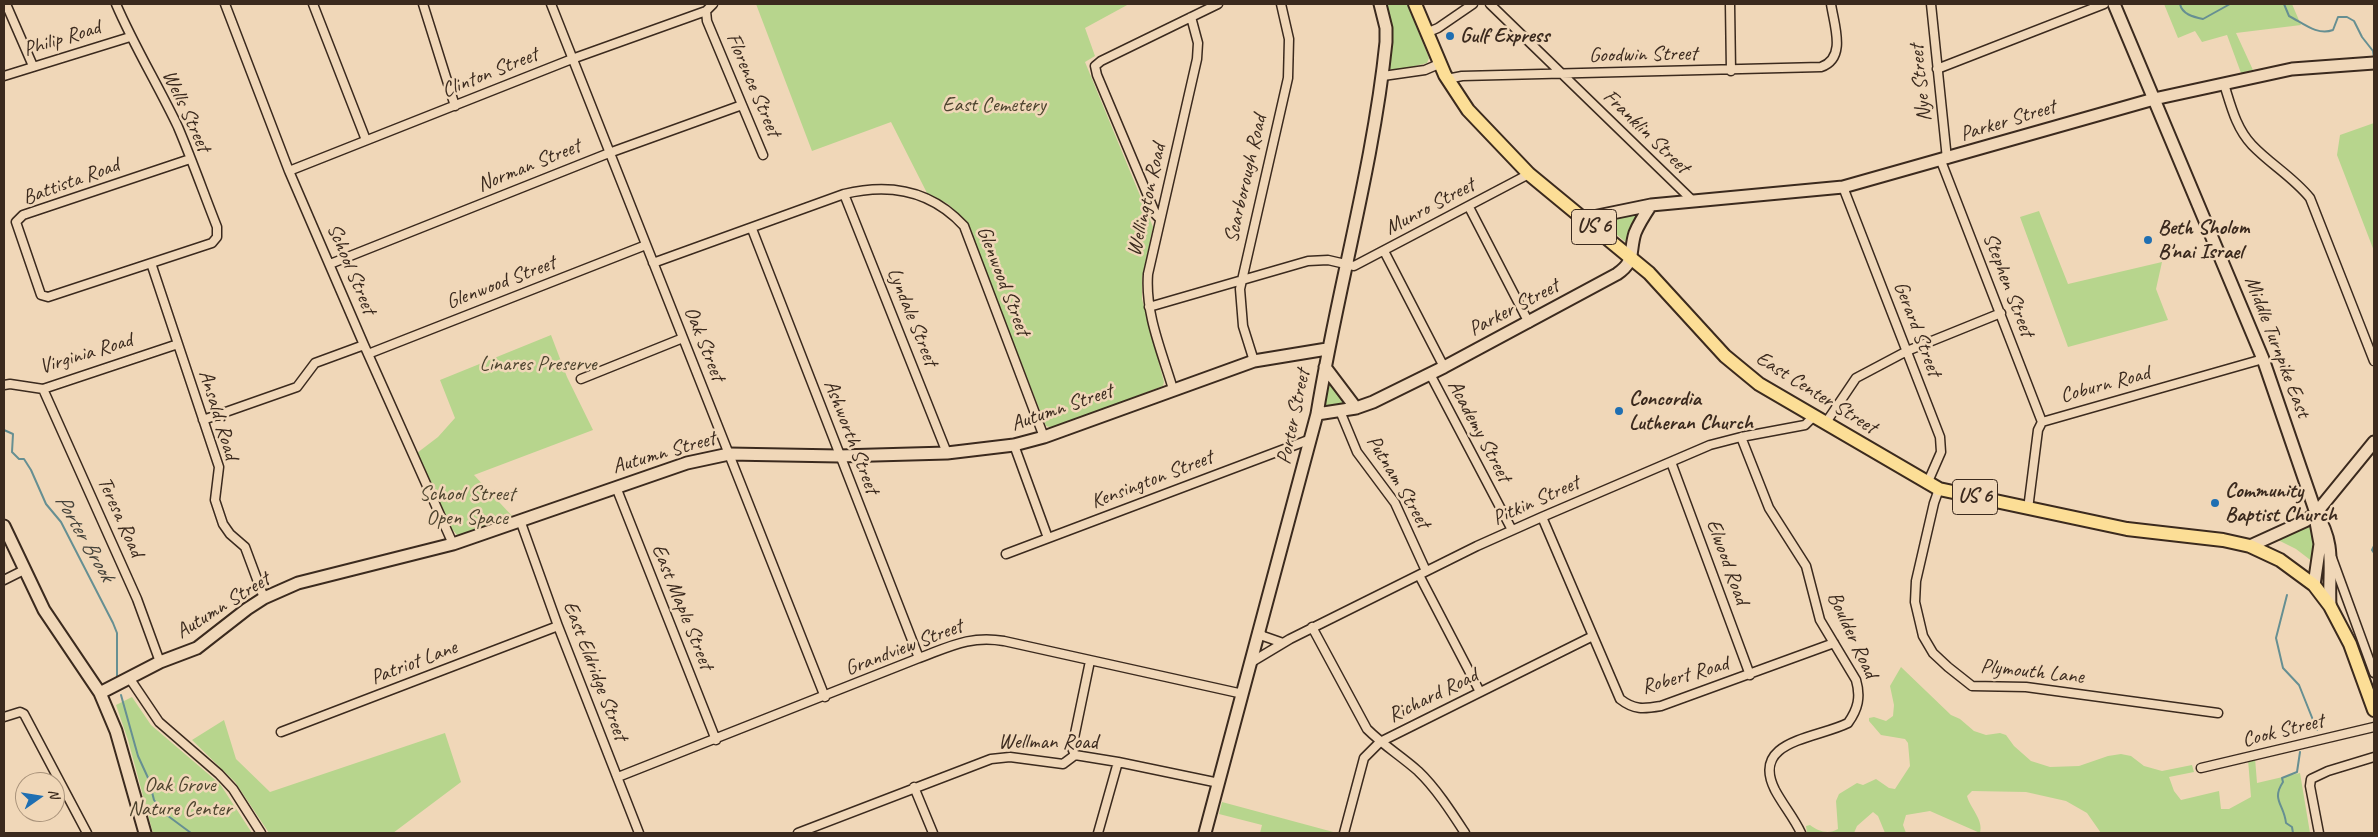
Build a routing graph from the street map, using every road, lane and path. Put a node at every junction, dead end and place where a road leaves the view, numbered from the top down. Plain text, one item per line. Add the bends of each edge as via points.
1 (6, 4) edge
2 (116, 4) edge
3 (224, 4) edge
4 (313, 4) edge
5 (423, 4) edge
6 (551, 4) edge
7 (713, 4) edge
8 (1218, 4) edge
9 (1281, 4) edge
10 (1380, 4) edge
11 (1414, 4) edge
12 (1473, 4) edge
13 (1490, 4) edge
14 (1730, 4) edge
15 (1831, 4) edge
16 (1931, 4) edge
17 (2104, 4) edge
18 (2114, 4) edge
19 (706, 11) junction
20 (1191, 17) junction
21 (1426, 33) junction
22 (130, 37) junction
23 (572, 59) junction
24 (2374, 63) edge
25 (1439, 64) junction
26 (33, 66) junction
27 (1938, 69) junction
28 (1732, 71) junction
29 (1561, 74) junction
30 (4, 76) edge
31 (1383, 76) junction
32 (1447, 79) junction
33 (2224, 84) junction
34 (2154, 99) junction
35 (742, 105) junction
36 (455, 106) junction
37 (366, 140) junction
38 (609, 153) junction
39 (763, 155) dead end
40 (190, 159) junction
41 (1944, 160) junction
42 (289, 171) junction
43 (1529, 174) junction
44 (1843, 188) junction
45 (844, 194) junction
46 (1692, 200) junction
47 (1651, 205) junction
48 (1469, 207) junction
49 (1160, 219) junction
50 (1583, 219) junction
51 (752, 229) junction
52 (217, 236) joint
53 (646, 245) junction
54 (1384, 251) junction
55 (1631, 258) junction
56 (151, 262) junction
57 (653, 263) junction
58 (330, 264) junction
59 (1346, 264) junction
60 (1241, 280) junction
61 (1149, 307) junction
62 (2001, 313) junction
63 (1529, 323) junction
64 (683, 338) junction
65 (178, 344) junction
66 (364, 345) junction
67 (1327, 349) junction
68 (1907, 351) junction
69 (368, 354) junction
70 (2263, 359) junction
71 (1254, 361) junction
72 (2374, 361) edge
73 (1324, 367) junction
74 (1444, 367) junction
75 (1430, 374) junction
76 (581, 379) dead end
77 (4, 385) edge
78 (43, 389) junction
79 (1173, 389) junction
80 (1356, 408) junction
81 (1340, 411) junction
82 (1317, 414) junction
83 (1813, 417) junction
84 (203, 420) junction
85 (2042, 422) junction
86 (1825, 424) junction
87 (1741, 436) junction
88 (1044, 437) junction
89 (1311, 439) junction
90 (2374, 442) edge
91 (1014, 445) junction
92 (947, 453) junction
93 (729, 454) junction
94 (839, 456) junction
95 (1671, 462) junction
96 (1926, 484) junction
97 (616, 487) junction
98 (1939, 489) junction
99 (2028, 509) junction
100 (2316, 513) junction
101 (1542, 517) junction
102 (520, 520) junction
103 (4, 526) edge
104 (1512, 530) junction
105 (1048, 538) junction
106 (453, 544) junction
107 (2250, 546) junction
108 (1006, 554) dead end
109 (2331, 554) junction
110 (24, 570) junction
111 (1423, 573) junction
112 (4, 580) edge
113 (2314, 585) junction
114 (264, 598) junction
115 (2330, 606) junction
116 (558, 626) junction
117 (1312, 628) junction
118 (1258, 630) junction
119 (1593, 636) junction
120 (1282, 643) junction
121 (1834, 644) junction
122 (918, 658) junction
123 (1090, 661) junction
124 (160, 662) junction
125 (1250, 663) junction
126 (2374, 673) edge
127 (1750, 675) junction
128 (130, 679) junction
129 (1480, 692) junction
130 (100, 693) junction
131 (1243, 694) junction
132 (824, 696) junction
133 (2374, 710) edge
134 (2218, 713) dead end
135 (4, 716) edge
136 (2374, 727) edge
137 (281, 732) dead end
138 (716, 740) junction
139 (1380, 742) junction
140 (1075, 755) junction
141 (2374, 757) edge
142 (1118, 762) junction
143 (2201, 768) dead end
144 (618, 778) junction
145 (1219, 783) junction
146 (914, 787) junction
147 (87, 833) edge
148 (145, 833) edge
149 (261, 833) edge
150 (640, 833) edge
151 (798, 833) edge
152 (933, 833) edge
153 (1098, 833) edge
154 (1205, 833) edge
155 (1344, 833) edge
156 (1465, 833) edge
157 (1801, 833) edge
158 (2319, 833) edge

1 - 26 street
2 - 22 street, Wells Street
3 - 42 street, School Street
4 - 37 street
5 - 36 street
6 - 23 street, Oak Street
7 - 19 street
8 - 20 street
9 - 60 street, Scarborough Road via 1289,39 1288,78
10 - 31 street, Porter Street via 1386,28
11 - 21 main road, East Center Street / US 6
12 - 21 street
13 - 29 street, Franklin Street
14 - 28 street
15 - 28 street, Goodwin Street via 1837,47 1836,57 1829,64 1822,68
16 - 27 street, Nye Street
17 - 27 street
18 - 34 street, Middle Turnpike East
19 - 23 street, Clinton Street
19 - 35 street, Florence Street via 707,21
20 - 49 street, Wellington Road via 1198,43 1197,59
20 - 49 street via 1095,66
21 - 25 main road, East Center Street / US 6
22 - 26 street, Philip Road
22 - 40 street, Wells Street via 178,127
23 - 36 street, Clinton Street
23 - 38 street, Oak Street
24 - 33 street, Parker Street via 2292,69
25 - 31 street via 1425,70
25 - 32 main road, East Center Street / US 6
26 - 30 street, Philip Road
27 - 41 street, Nye Street
28 - 29 street, Goodwin Street
29 - 32 street, Goodwin Street
29 - 46 street, Franklin Street
31 - 59 street, Porter Street via 1372,148
32 - 43 main road, East Center Street / US 6 via 1468,110
33 - 34 street, Parker Street
33 - 72 street via 2240,130 2310,198
34 - 41 street, Parker Street
34 - 70 street, Middle Turnpike East
35 - 38 street, Norman Street
35 - 39 street, Florence Street
36 - 37 street, Clinton Street
37 - 42 street, Clinton Street
38 - 53 street, Oak Street
38 - 58 street, Norman Street
40 - 52 street, Wells Street via 217,227
40 - 56 street, Battista Road via 23,215 16,222 41,295 48,297
41 - 44 street, Parker Street
41 - 62 street, Stephen Street
42 - 58 street, School Street
43 - 48 street, Munro Street
43 - 50 main road, East Center Street / US 6
44 - 46 street, Parker Street
44 - 68 street, Gerard Street
45 - 51 street, Glenwood Street
45 - 88 street, Glenwood Street via 868,188 907,192 950,210 964,226
45 - 92 street, Lyndale Street
46 - 47 street, Parker Street
47 - 50 street, Parker Street
47 - 55 street via 1636,232
48 - 54 street, Munro Street
48 - 63 street
49 - 61 street, Wellington Road via 1148,274
50 - 55 main road, East Center Street / US 6
51 - 57 street, Glenwood Street
51 - 94 street, Ashworth Street
52 - 56 street, Battista Road via 212,243
53 - 57 street, Oak Street
53 - 69 street, Glenwood Street
54 - 59 street, Munro Street via 1354,266
54 - 74 street, Academy Street
55 - 63 street, Parker Street via 1628,267
55 - 83 main road, East Center Street / US 6 via 1737,367
56 - 65 street, Ansaldi Road
57 - 64 street, Oak Street
58 - 66 street, School Street
59 - 60 street via 1328,260 1308,261
59 - 67 street, Porter Street
60 - 61 street
60 - 71 street, Scarborough Road via 1243,326
61 - 79 street, Wellington Road
62 - 68 street
62 - 85 street, Stephen Street
63 - 74 street, Parker Street
64 - 76 street
64 - 93 street, Oak Street
65 - 78 street, Virginia Road
65 - 84 street, Ansaldi Road
66 - 69 street, School Street
66 - 84 street via 315,363 297,387
67 - 71 street, Autumn Street
67 - 73 street, Porter Street
68 - 86 street via 1856,378
68 - 96 street, Gerard Street via 1940,436 1942,452
69 - 106 street, School Street
70 - 85 street, Coburn Road
70 - 100 street, Middle Turnpike East
71 - 79 street, Autumn Street
73 - 80 street
73 - 82 street, Porter Street
74 - 75 street, Parker Street
75 - 80 street, Parker Street
75 - 104 street, Academy Street
77 - 78 street, Virginia Road
78 - 124 street, Teresa Road via 138,599
79 - 88 street, Autumn Street
80 - 81 street, Parker Street
81 - 82 street, Parker Street
81 - 111 street, Putnam Street via 1357,452 1395,503
82 - 89 street, Porter Street
83 - 86 main road, East Center Street / US 6
83 - 87 street, Pitkin Street via 1805,425
84 - 114 street, Ansaldi Road via 219,467 215,500 223,524 245,547
85 - 99 street, Coburn Road via 2038,430
86 - 96 main road, East Center Street / US 6
87 - 95 street, Pitkin Street
87 - 121 street, Boulder Road via 1770,508 1806,566 1820,620
88 - 91 street, Autumn Street
89 - 105 street, Kensington Street
89 - 118 street, Porter Street
90 - 100 street
91 - 92 street, Autumn Street
91 - 105 street
92 - 94 street, Autumn Street
93 - 94 street, Autumn Street
93 - 97 street, Autumn Street via 687,463
93 - 132 street, Oak Street
94 - 122 street, Ashworth Street
95 - 101 street, Pitkin Street
95 - 127 street, Elwood Road
96 - 98 main road, East Center Street / US 6
97 - 102 street, Autumn Street
97 - 138 street, East Maple Street
98 - 99 main road, East Center Street / US 6
98 - 134 street, Plymouth Lane via 1916,581 1917,616 1933,653 1972,686 2026,687
99 - 107 main road, East Center Street / US 6 via 2126,529
100 - 107 street
100 - 109 street, Middle Turnpike East via 2326,533
100 - 113 street, Middle Turnpike East via 2320,544
101 - 104 street, Pitkin Street
101 - 119 street, Robert Road
102 - 106 street, Autumn Street
102 - 116 street, East Eldridge Street
103 - 110 street
104 - 111 street, Pitkin Street
105 - 108 street, Kensington Street
106 - 114 street, Autumn Street via 320,577
107 - 113 main road, East Center Street / US 6 via 2280,560
109 - 115 street, Middle Turnpike East
109 - 126 street, Middle Turnpike East
110 - 112 street
110 - 130 street via 55,628
111 - 117 street, Pitkin Street
111 - 129 street, Putnam Street
113 - 115 main road, East Center Street / US 6
114 - 124 street, Autumn Street via 198,648
115 - 133 main road, Middle Turnpike East / US 6 via 2350,644
116 - 137 street, Patriot Lane
116 - 144 street, East Eldridge Street
117 - 120 street, Pitkin Street
117 - 139 street via 1367,729
118 - 120 street via 1263,636
118 - 125 street, Porter Street
119 - 127 street, Robert Road via 1620,699 1632,708 1661,706
119 - 129 street, Richard Road
120 - 125 street, Pitkin Street
121 - 127 street, Robert Road
121 - 157 street, Boulder Road via 1859,690 1854,715 1840,727 1785,746 1774,754 1769,765 1769,776 1776,791
122 - 123 street, Grandview Street via 979,638
122 - 132 street, Grandview Street
123 - 131 street, Grandview Street
123 - 140 street via 1072,748
124 - 128 street, Autumn Street
125 - 131 street, Porter Street
128 - 130 street, Autumn Street
128 - 149 street via 158,722 233,789
129 - 139 street, Richard Road
130 - 148 street via 116,731
131 - 145 street, Porter Street
132 - 138 street, Grandview Street
135 - 147 street via 24,714
136 - 143 street, Cook Street
138 - 144 street, Grandview Street
139 - 155 street, Richard Road via 1364,758
139 - 156 street via 1419,772
140 - 142 street, Wellman Road
140 - 146 street, Wellman Road via 1063,764 1010,757 991,759
141 - 158 street via 2311,779
142 - 145 street, Wellman Road
142 - 153 street
144 - 150 street, East Eldridge Street
145 - 154 street, Porter Street
146 - 151 street, Wellman Road
146 - 152 street

